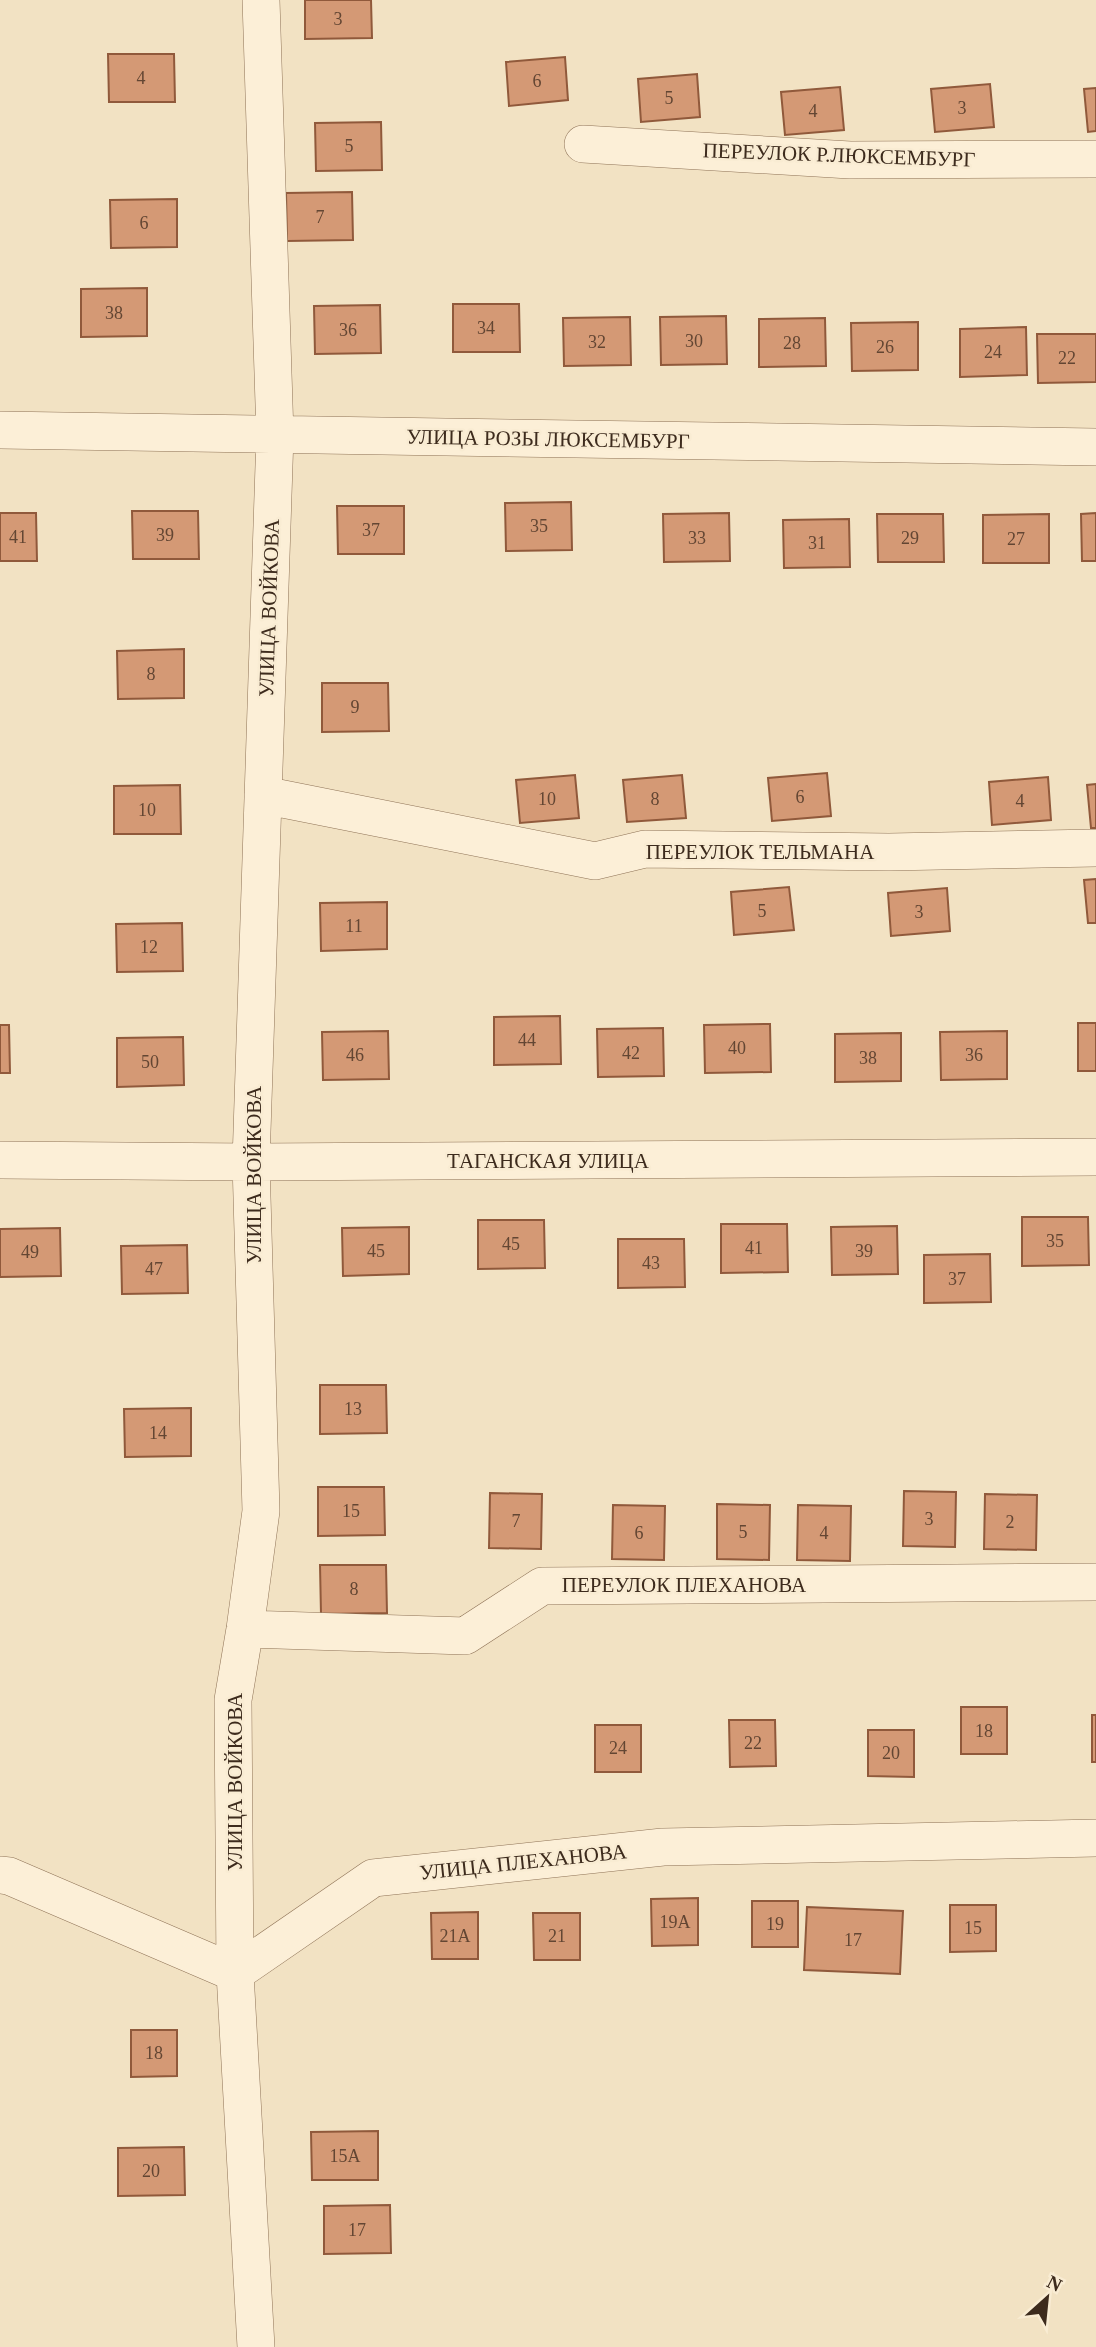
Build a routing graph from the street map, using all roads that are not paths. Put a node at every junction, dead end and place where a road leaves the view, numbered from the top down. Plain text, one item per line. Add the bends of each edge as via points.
1 (261, 0) edge
2 (583, 144) dead end
3 (1096, 159) edge
4 (0, 430) edge
5 (275, 435) junction
6 (1096, 447) edge
7 (263, 795) junction
8 (1096, 848) edge
9 (1096, 1157) edge
10 (0, 1160) edge
11 (251, 1162) junction
12 (1096, 1582) edge
13 (245, 1629) junction
14 (1096, 1838) edge
15 (0, 1875) edge
16 (235, 1973) junction
17 (256, 2347) edge

1 - 5 street, УЛИЦА ВОЙКОВА
2 - 3 street, ПЕРЕУЛОК Р.ЛЮКСЕМБУРГ via 849,159
4 - 5 street, УЛИЦА РОЗЫ ЛЮКСЕМБУРГ
5 - 6 street, УЛИЦА РОЗЫ ЛЮКСЕМБУРГ
5 - 7 street, УЛИЦА ВОЙКОВА
7 - 8 street, ПЕРЕУЛОК ТЕЛЬМАНА via 595,861 645,849 889,852
7 - 11 street, УЛИЦА ВОЙКОВА
9 - 11 street, ТАГАНСКАЯ УЛИЦА
10 - 11 street, ТАГАНСКАЯ УЛИЦА
11 - 13 street, УЛИЦА ВОЙКОВА via 261,1511
12 - 13 street, ПЕРЕУЛОК ПЛЕХАНОВА via 542,1586 466,1636
13 - 16 street, УЛИЦА ВОЙКОВА via 233,1700
14 - 16 street, УЛИЦА ПЛЕХАНОВА via 663,1847 373,1878
15 - 16 street
16 - 17 street, УЛИЦА ВОЙКОВА

